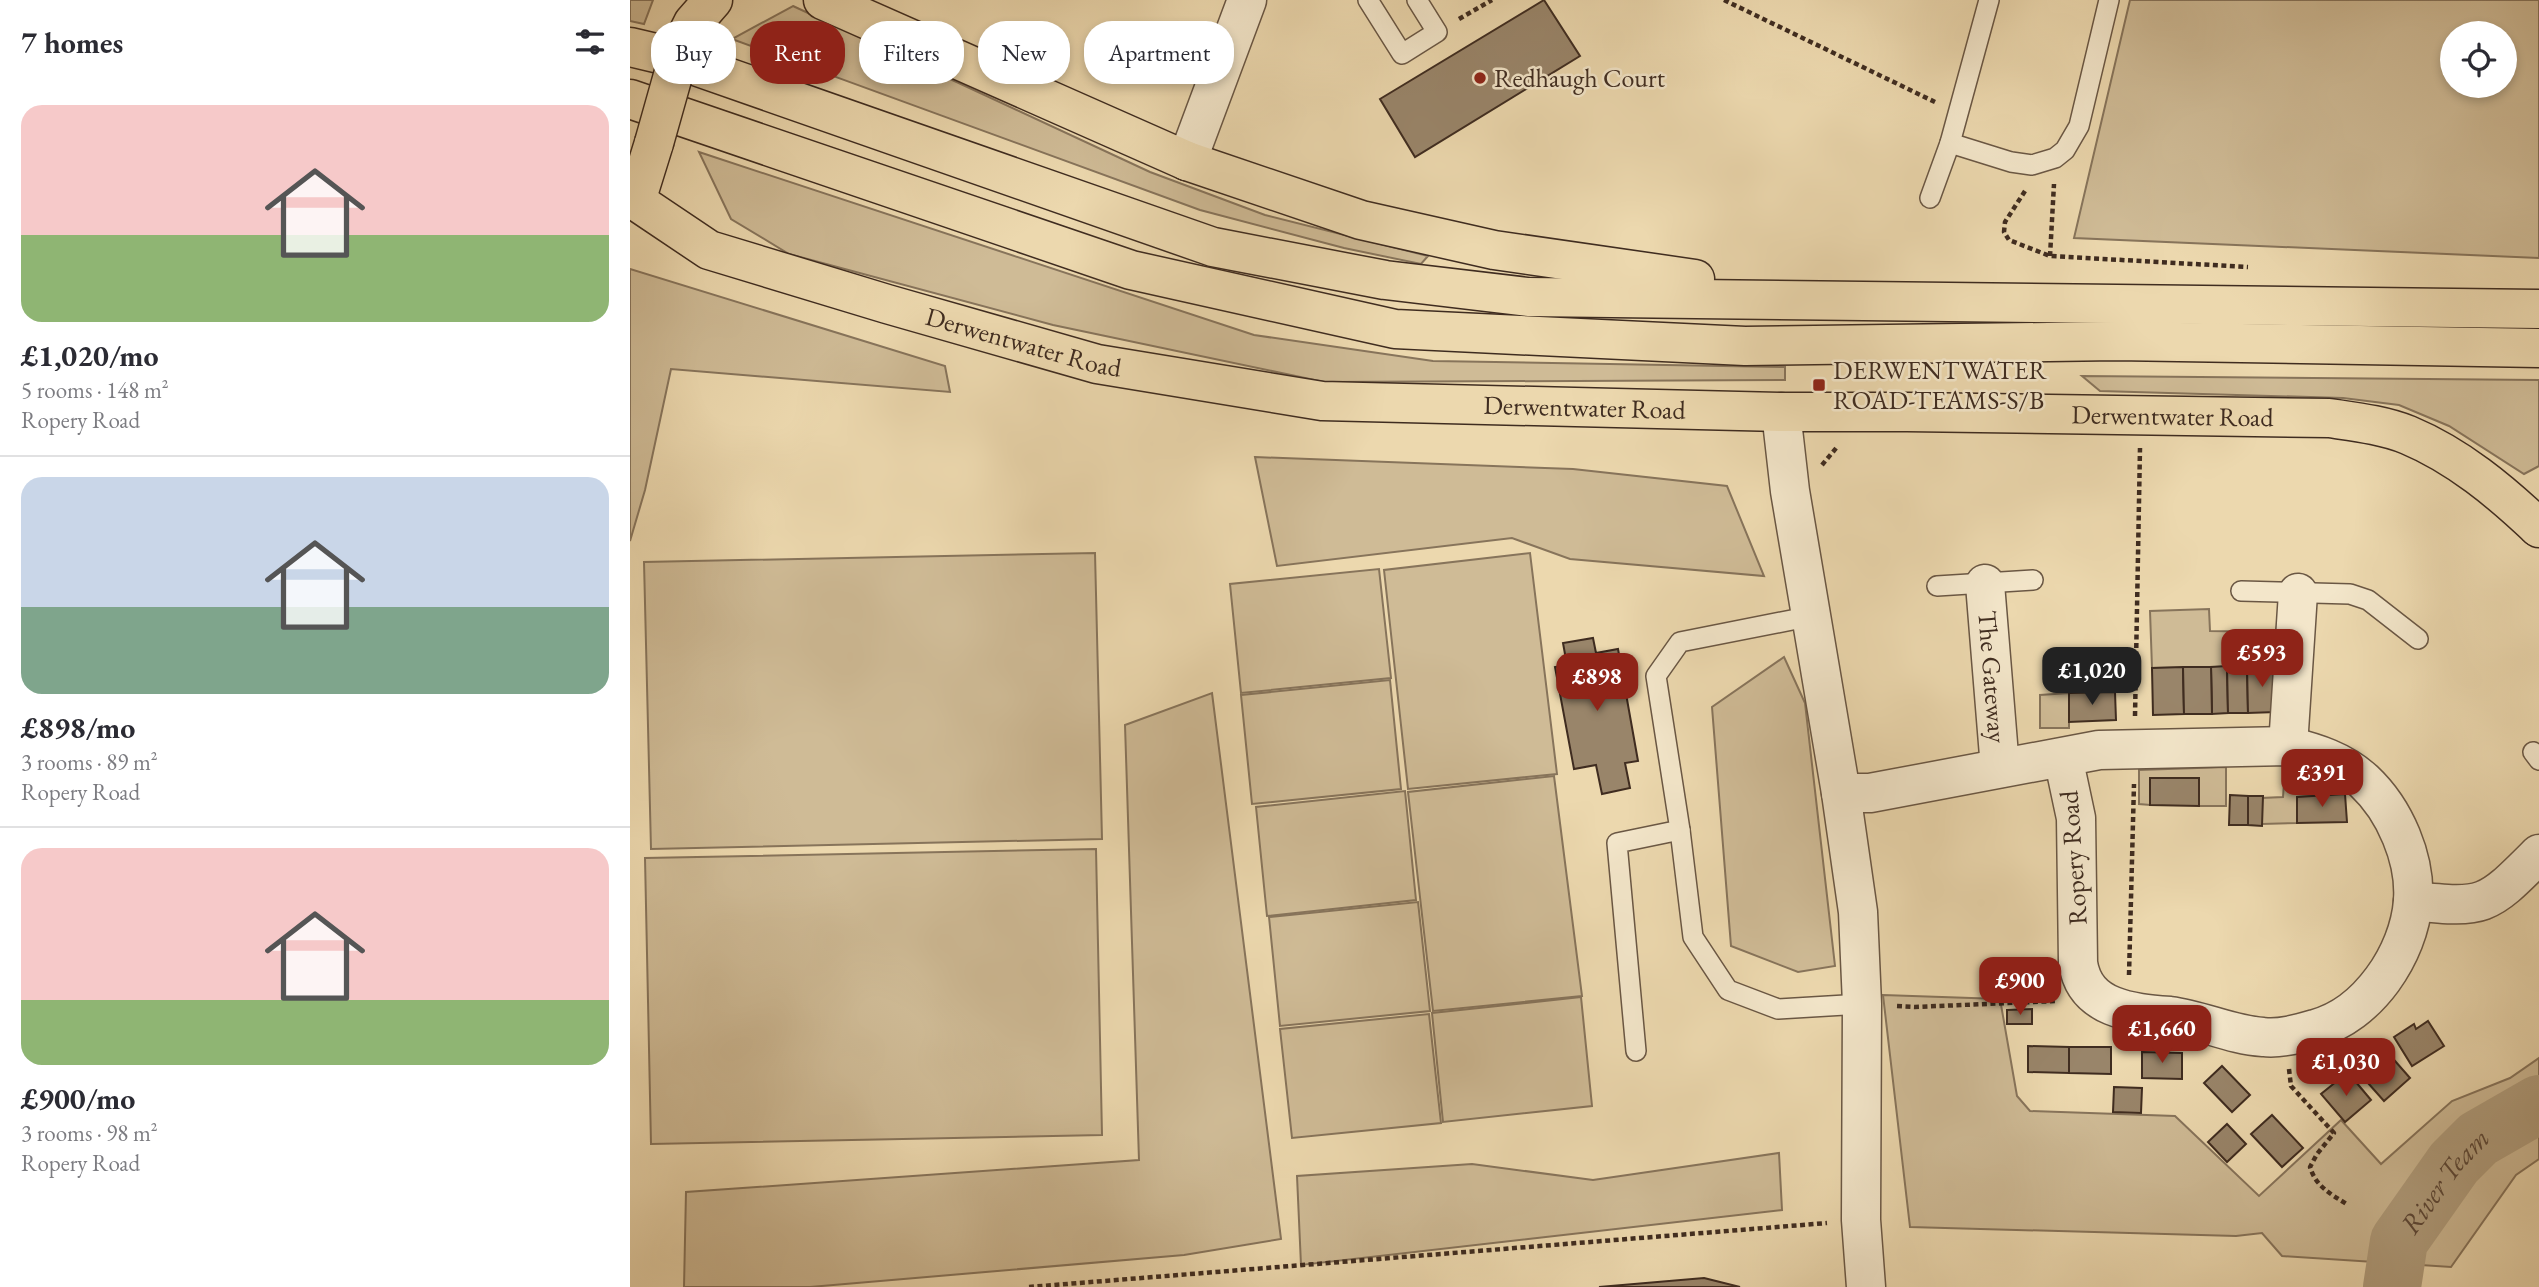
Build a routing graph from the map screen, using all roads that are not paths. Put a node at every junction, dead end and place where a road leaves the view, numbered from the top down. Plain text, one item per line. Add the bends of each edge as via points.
1 (713, 0) edge
2 (823, 0) edge
3 (1247, 0) edge
4 (1368, 0) edge
5 (1417, 0) edge
6 (1989, 0) edge
7 (2109, 0) edge
8 (630, 47) edge
9 (630, 99) edge
10 (1950, 143) junction
11 (1187, 162) junction
12 (1930, 198) dead end
13 (633, 201) edge
14 (1849, 301) junction
15 (2539, 309) edge
16 (2539, 348) edge
17 (1781, 412) junction
18 (2539, 527) edge
19 (2033, 580) dead end
20 (1984, 584) junction
21 (1937, 586) dead end
22 (2241, 591) dead end
23 (2298, 593) junction
24 (1812, 616) junction
25 (2418, 639) dead end
26 (2288, 746) junction
27 (2063, 757) junction
28 (2000, 768) junction
29 (1841, 793) junction
30 (1680, 831) junction
31 (2539, 854) edge
32 (2413, 901) junction
33 (1862, 1004) junction
34 (1636, 1052) dead end
35 (1866, 1287) edge

1 - 13 main road, bridge via 692,23 681,47
2 - 11 main road
3 - 11 street
4 - 5 lane via 1402,54 1437,32
6 - 10 lane
7 - 10 lane via 2079,127 2065,150 2042,163 2022,163
8 - 14 main road via 1213,247 1385,280 1528,297
9 - 16 main road via 1132,270 1395,329 1745,346 2116,341
10 - 12 lane
11 - 14 main road via 1361,220 1494,250
13 - 17 main road, Derwentwater Road via 709,250 1097,364 1322,401
14 - 15 main road
17 - 18 main road, Derwentwater Road via 2329,418 2370,424 2439,450
17 - 24 street
19 - 20 lane
20 - 21 lane
20 - 28 street, The Gateway
22 - 23 lane
23 - 25 lane via 2350,594 2368,600
23 - 26 street
24 - 29 street
24 - 30 lane via 1680,642 1656,676
26 - 27 street, Ropery Road via 2135,748
26 - 32 street, Ropery Road via 2334,760 2364,781 2387,809 2403,840
27 - 28 street, Ropery Road
27 - 32 street, Ropery Road via 2076,818 2081,977 2098,998 2121,1009 2199,1021 2264,1038 2319,1028 2343,1016 2378,987 2393,964
28 - 29 street, Ropery Road via 1870,793
29 - 33 street via 1858,912
30 - 33 lane via 1693,937 1728,990 1778,1009
30 - 34 lane via 1617,843
31 - 32 street via 2488,901 2465,906
33 - 35 street via 1861,1220

